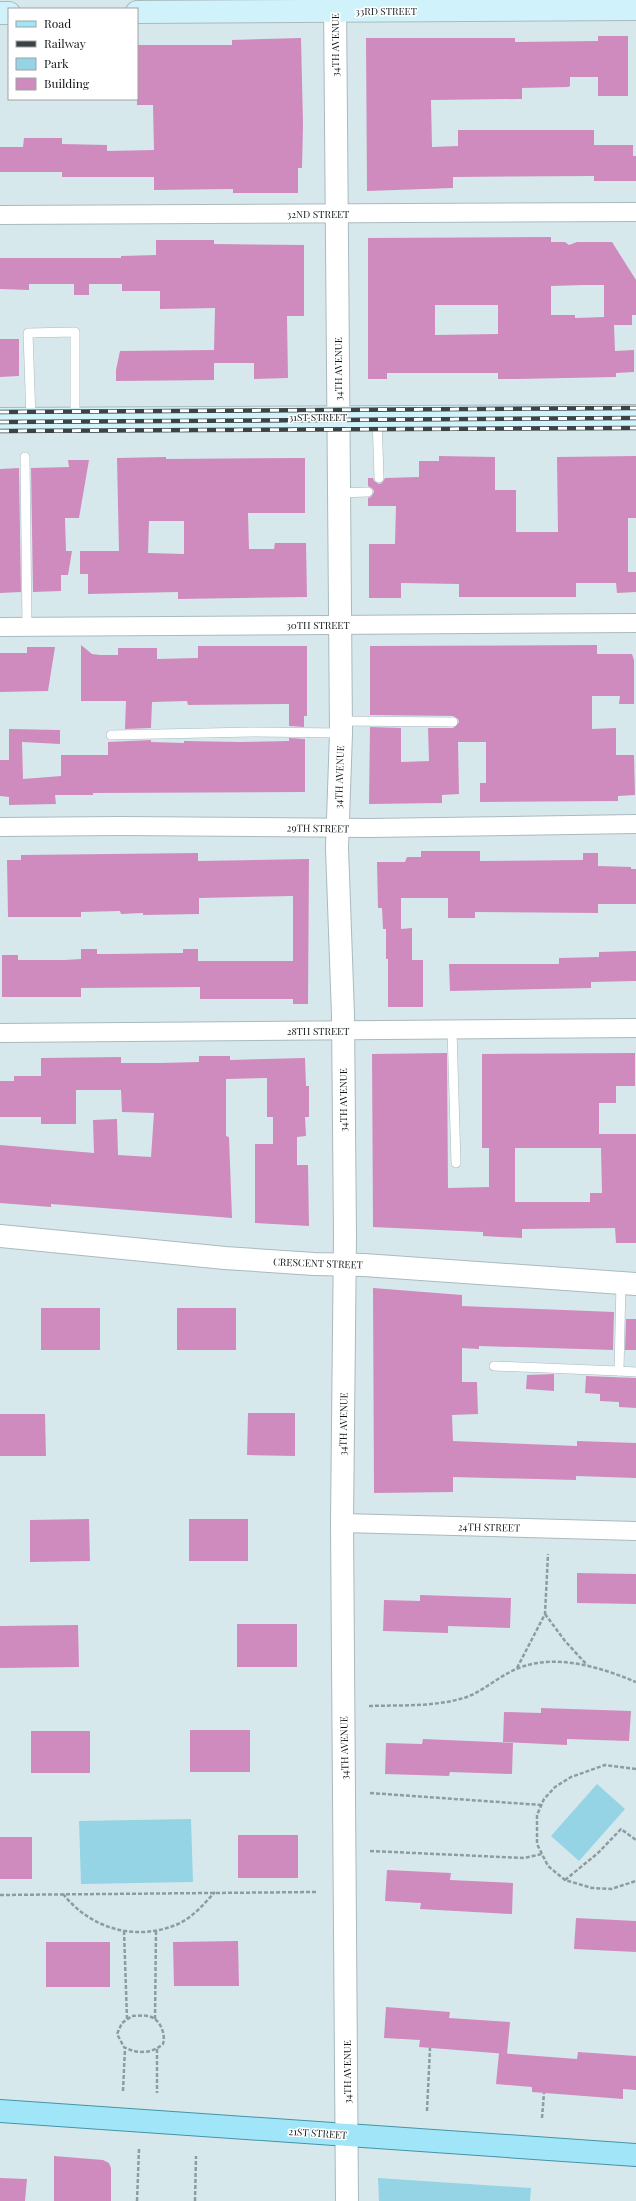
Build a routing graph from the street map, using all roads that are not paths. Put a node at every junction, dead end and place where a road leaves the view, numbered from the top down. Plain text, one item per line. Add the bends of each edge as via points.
1 (335, 5) edge
2 (636, 9) edge
3 (138, 12) edge
4 (636, 212) edge
5 (336, 214) junction
6 (0, 215) edge
7 (636, 416) edge
8 (338, 417) junction
9 (377, 417) junction
10 (0, 419) edge
11 (31, 419) junction
12 (75, 419) junction
13 (26, 457) dead end
14 (379, 478) dead end
15 (368, 492) dead end
16 (339, 493) junction
17 (636, 624) edge
18 (340, 625) junction
19 (0, 626) edge
20 (27, 626) junction
21 (453, 722) dead end
22 (340, 727) junction
23 (111, 735) dead end
24 (636, 824) edge
25 (0, 827) edge
26 (338, 828) junction
27 (636, 1028) edge
28 (343, 1030) junction
29 (452, 1030) junction
30 (0, 1033) edge
31 (456, 1163) dead end
32 (0, 1236) edge
33 (344, 1264) junction
34 (629, 1284) edge
35 (494, 1366) dead end
36 (619, 1371) junction
37 (636, 1372) edge
38 (342, 1523) junction
39 (636, 1531) edge
40 (0, 2111) edge
41 (347, 2135) junction
42 (636, 2155) edge
43 (347, 2201) edge

1 - 2 main road, 33RD STREET
1 - 3 main road, 33RD STREET
1 - 5 street, 34TH AVENUE
4 - 5 street, 32ND STREET
5 - 6 street, 32ND STREET
5 - 8 street, 34TH AVENUE
7 - 9 main road, 31ST STREET
8 - 9 main road, 31ST STREET
8 - 12 main road, 31ST STREET
8 - 16 street, 34TH AVENUE
9 - 14 lane
10 - 11 main road, 31ST STREET
11 - 12 main road, 31ST STREET
11 - 12 lane via 28,334 75,332
13 - 20 lane
15 - 16 lane
16 - 18 street, 34TH AVENUE
17 - 18 street, 30TH STREET
18 - 20 street, 30TH STREET
18 - 22 street, 34TH AVENUE
19 - 20 street, 30TH STREET
21 - 22 lane
22 - 23 lane
22 - 26 street, 34TH AVENUE
24 - 26 street, 29TH STREET
25 - 26 street, 29TH STREET
26 - 28 street, 34TH AVENUE
27 - 29 street, 28TH STREET
28 - 29 street, 28TH STREET
28 - 30 street, 28TH STREET
28 - 33 street, 34TH AVENUE
29 - 31 lane
32 - 33 street, CRESCENT STREET via 232,1258
33 - 34 street, CRESCENT STREET
33 - 38 street, 34TH AVENUE
34 - 36 lane
35 - 36 lane
36 - 37 lane
38 - 39 street, 24TH STREET
38 - 41 street, 34TH AVENUE
40 - 41 main road, 21ST STREET
41 - 42 main road, 21ST STREET
41 - 43 street, 34TH AVENUE

